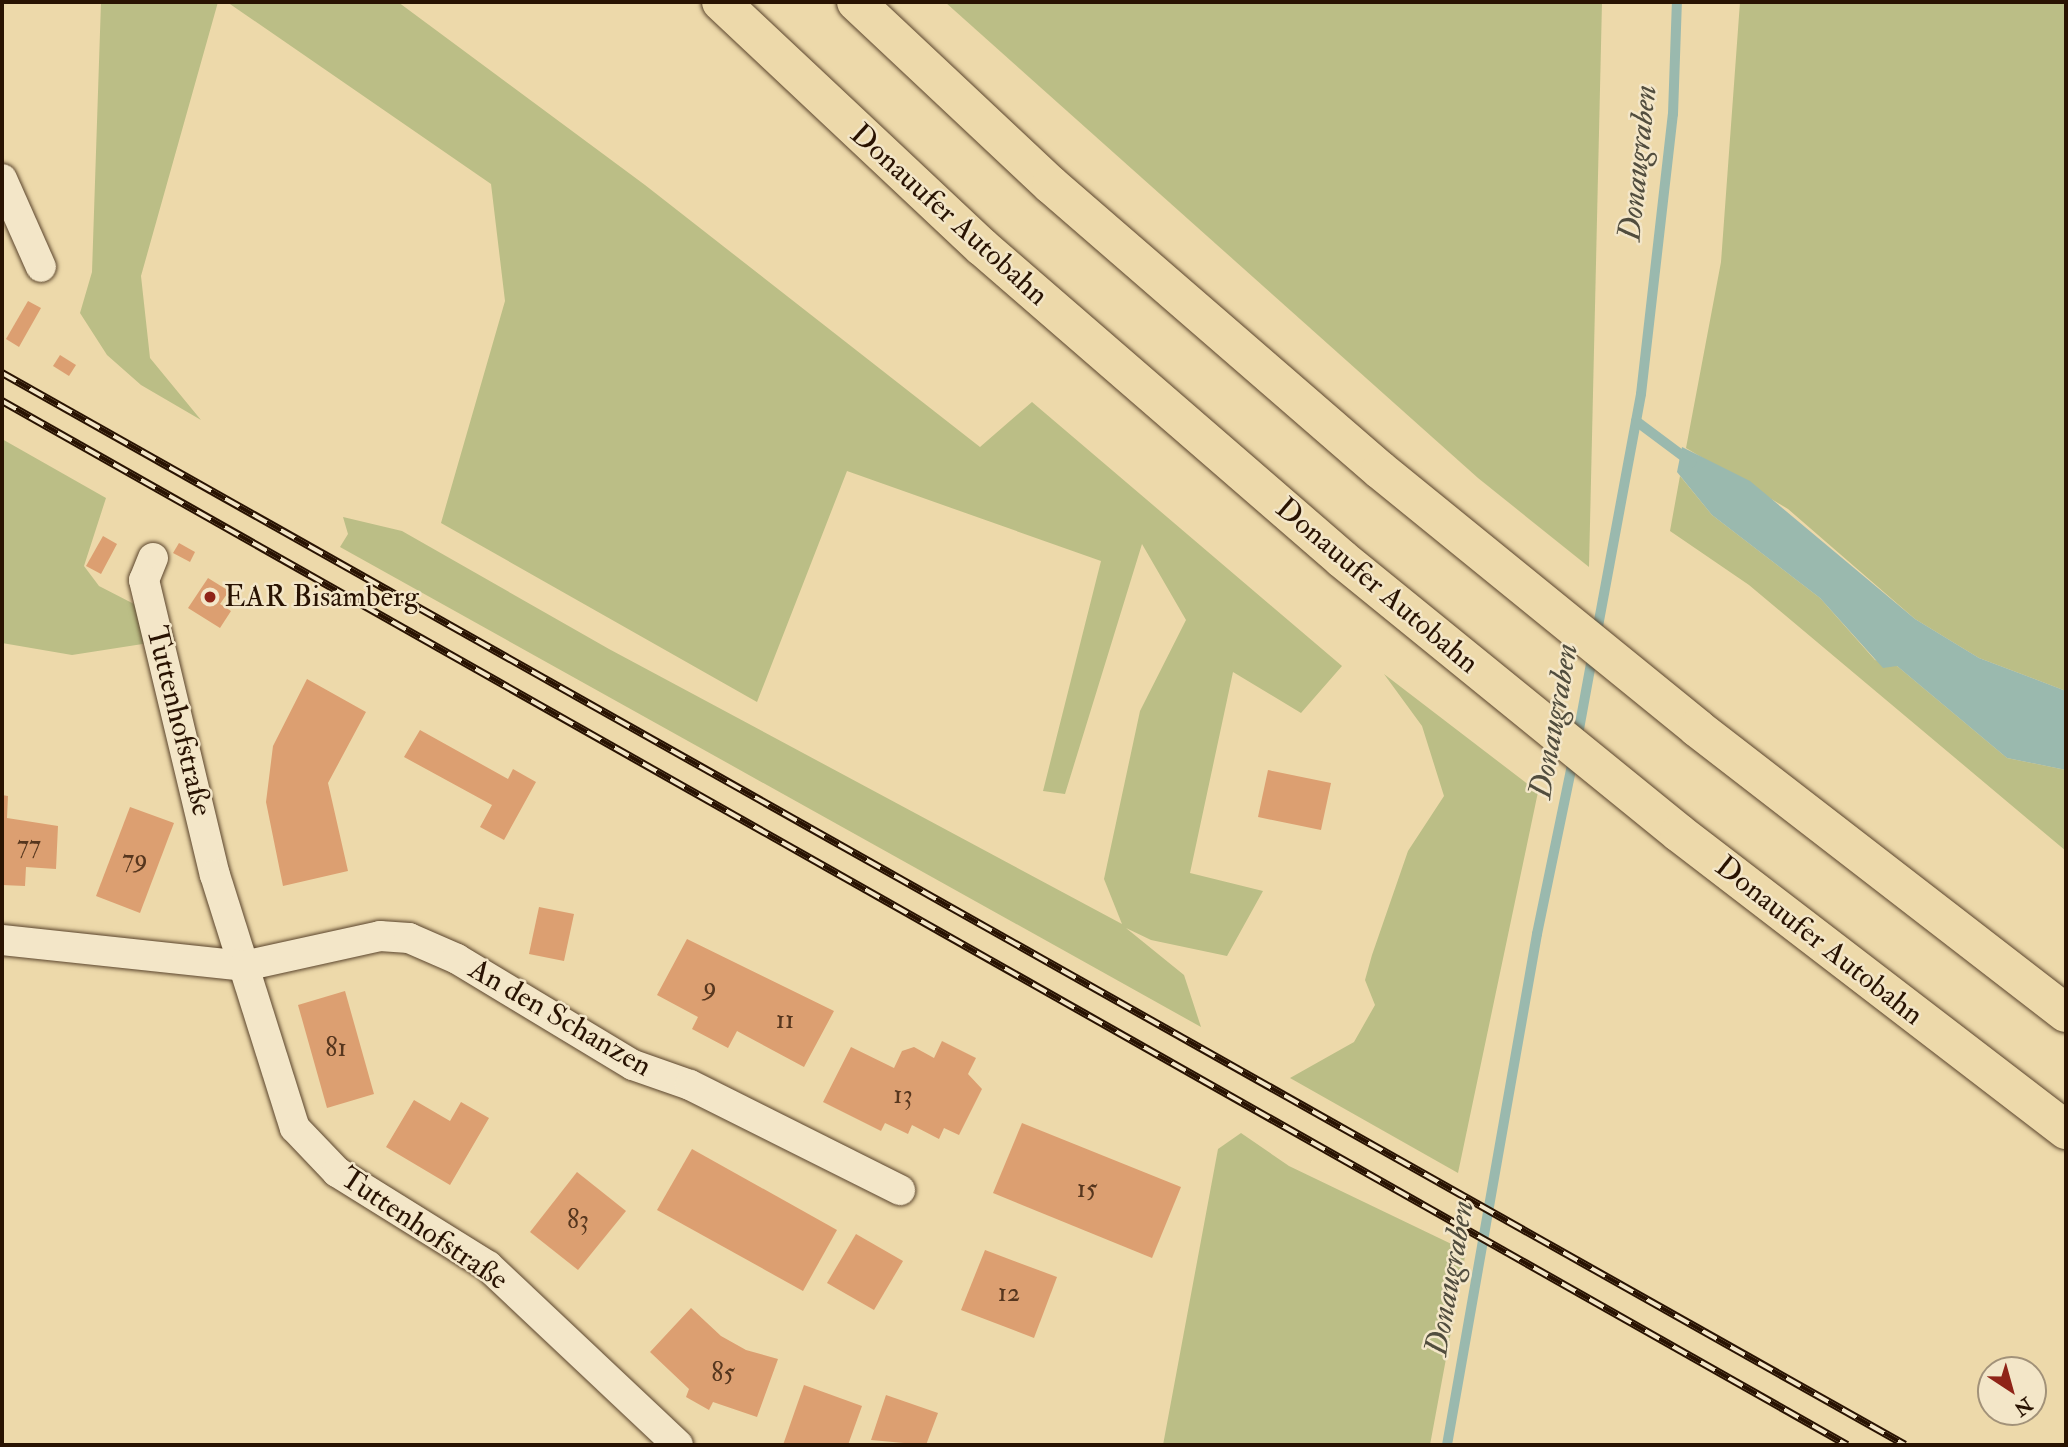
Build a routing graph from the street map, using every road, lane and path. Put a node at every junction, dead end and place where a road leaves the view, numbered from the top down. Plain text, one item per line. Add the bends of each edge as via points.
1 (722, 2) edge
2 (856, 2) edge
3 (2, 179) edge
4 (41, 267) dead end
5 (153, 558) dead end
6 (2, 940) edge
7 (244, 966) junction
8 (2066, 1013) edge
9 (2066, 1130) edge
10 (900, 1190) dead end
11 (678, 1445) edge

1 - 9 highway, Donauufer Autobahn via 982,247 1456,651 1679,833
2 - 8 highway via 1149,271 1470,544 1697,728
3 - 4 street
5 - 7 street, Tuttenhofstraße via 144,580 215,875
6 - 7 street
7 - 10 street, An den Schanzen via 380,936 427,944 633,1065 690,1085
7 - 11 street, Tuttenhofstraße via 282,1098 295,1128 316,1153 488,1266

